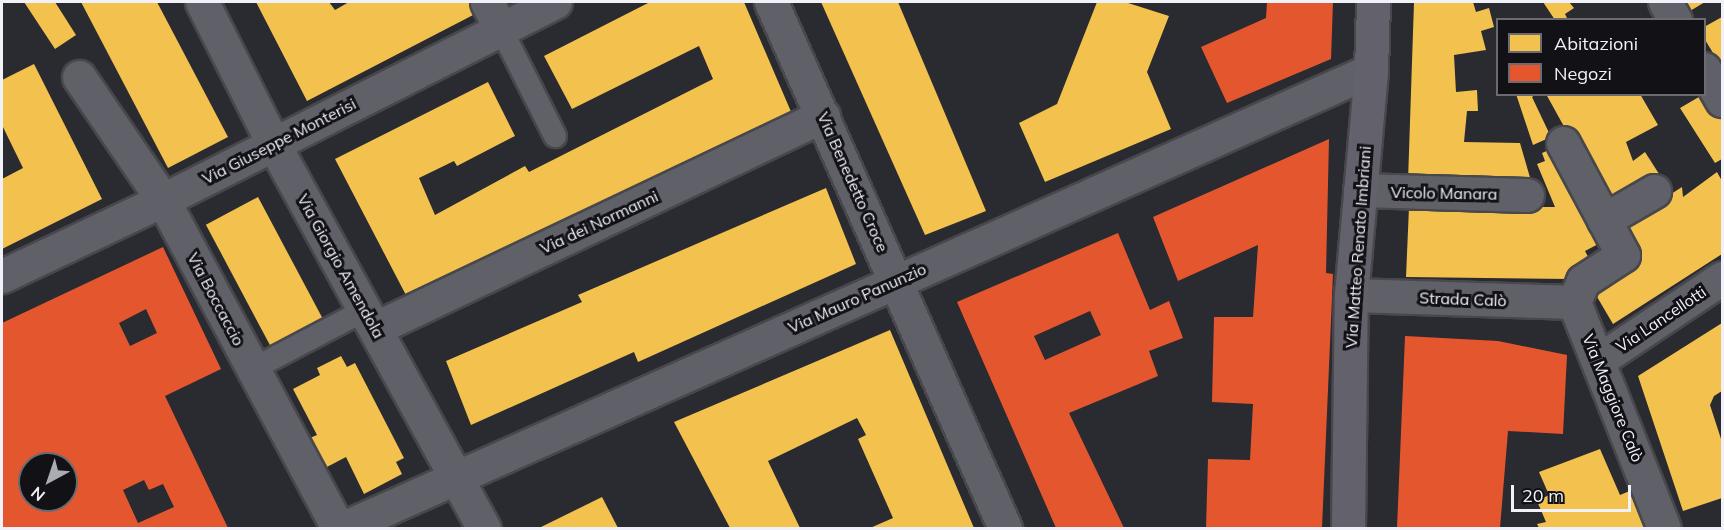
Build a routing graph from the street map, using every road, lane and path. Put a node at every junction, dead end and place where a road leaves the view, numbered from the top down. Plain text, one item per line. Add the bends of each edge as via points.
1 (202, 2) edge
2 (555, 2) edge
3 (771, 2) edge
4 (1373, 2) edge
5 (1665, 2) edge
6 (494, 15) edge
7 (1674, 18) edge
8 (1371, 70) junction
9 (1706, 72) edge
10 (78, 77) dead end
11 (1722, 100) edge
12 (822, 116) junction
13 (555, 136) dead end
14 (1563, 143) dead end
15 (274, 145) junction
16 (1360, 190) junction
17 (1654, 191) dead end
18 (1527, 195) dead end
19 (163, 200) junction
20 (1604, 220) junction
21 (2, 276) edge
22 (1722, 278) edge
23 (897, 280) junction
24 (1351, 295) junction
25 (1574, 302) junction
26 (370, 319) junction
27 (1599, 360) junction
28 (253, 369) junction
29 (455, 476) junction
30 (338, 528) edge
31 (344, 528) edge
32 (483, 528) edge
33 (1005, 528) edge
34 (1348, 528) edge
35 (1665, 528) edge

1 - 15 street, Via Giorgio Amendola
2 - 6 street, Via Giuseppe Monterisi
3 - 12 street, Via Benedetto Croce
4 - 8 street, Via Matteo Renato Imbriani
5 - 7 street
6 - 13 lane
6 - 15 street, Via Giuseppe Monterisi
8 - 16 street, Via Matteo Renato Imbriani
8 - 23 street, Via Mauro Panunzio
9 - 11 street
10 - 19 street, Via Boccaccio
12 - 23 street, Via Benedetto Croce
12 - 26 street, Via dei Normanni
14 - 20 street
15 - 19 street, Via Giuseppe Monterisi
15 - 26 street, Via Giorgio Amendola
16 - 18 street, Vicolo Manara
16 - 24 street, Via Matteo Renato Imbriani
17 - 20 street
19 - 21 street, Via Giuseppe Monterisi
19 - 28 street, Via Boccaccio
20 - 25 street via 1623,255 1583,281
22 - 27 street, Via Lancellotti
23 - 29 street, Via Mauro Panunzio
23 - 33 street, Via Benedetto Croce
24 - 25 street, Strada Calò
24 - 34 street, Via Matteo Renato Imbriani
25 - 27 street, Via Maggiore Calò
26 - 28 lane
26 - 29 street, Via Giorgio Amendola
27 - 35 street, Via Maggiore Calò
28 - 30 street, Via Boccaccio
29 - 31 street, Via Mauro Panunzio
29 - 32 street, Via Giorgio Amendola

